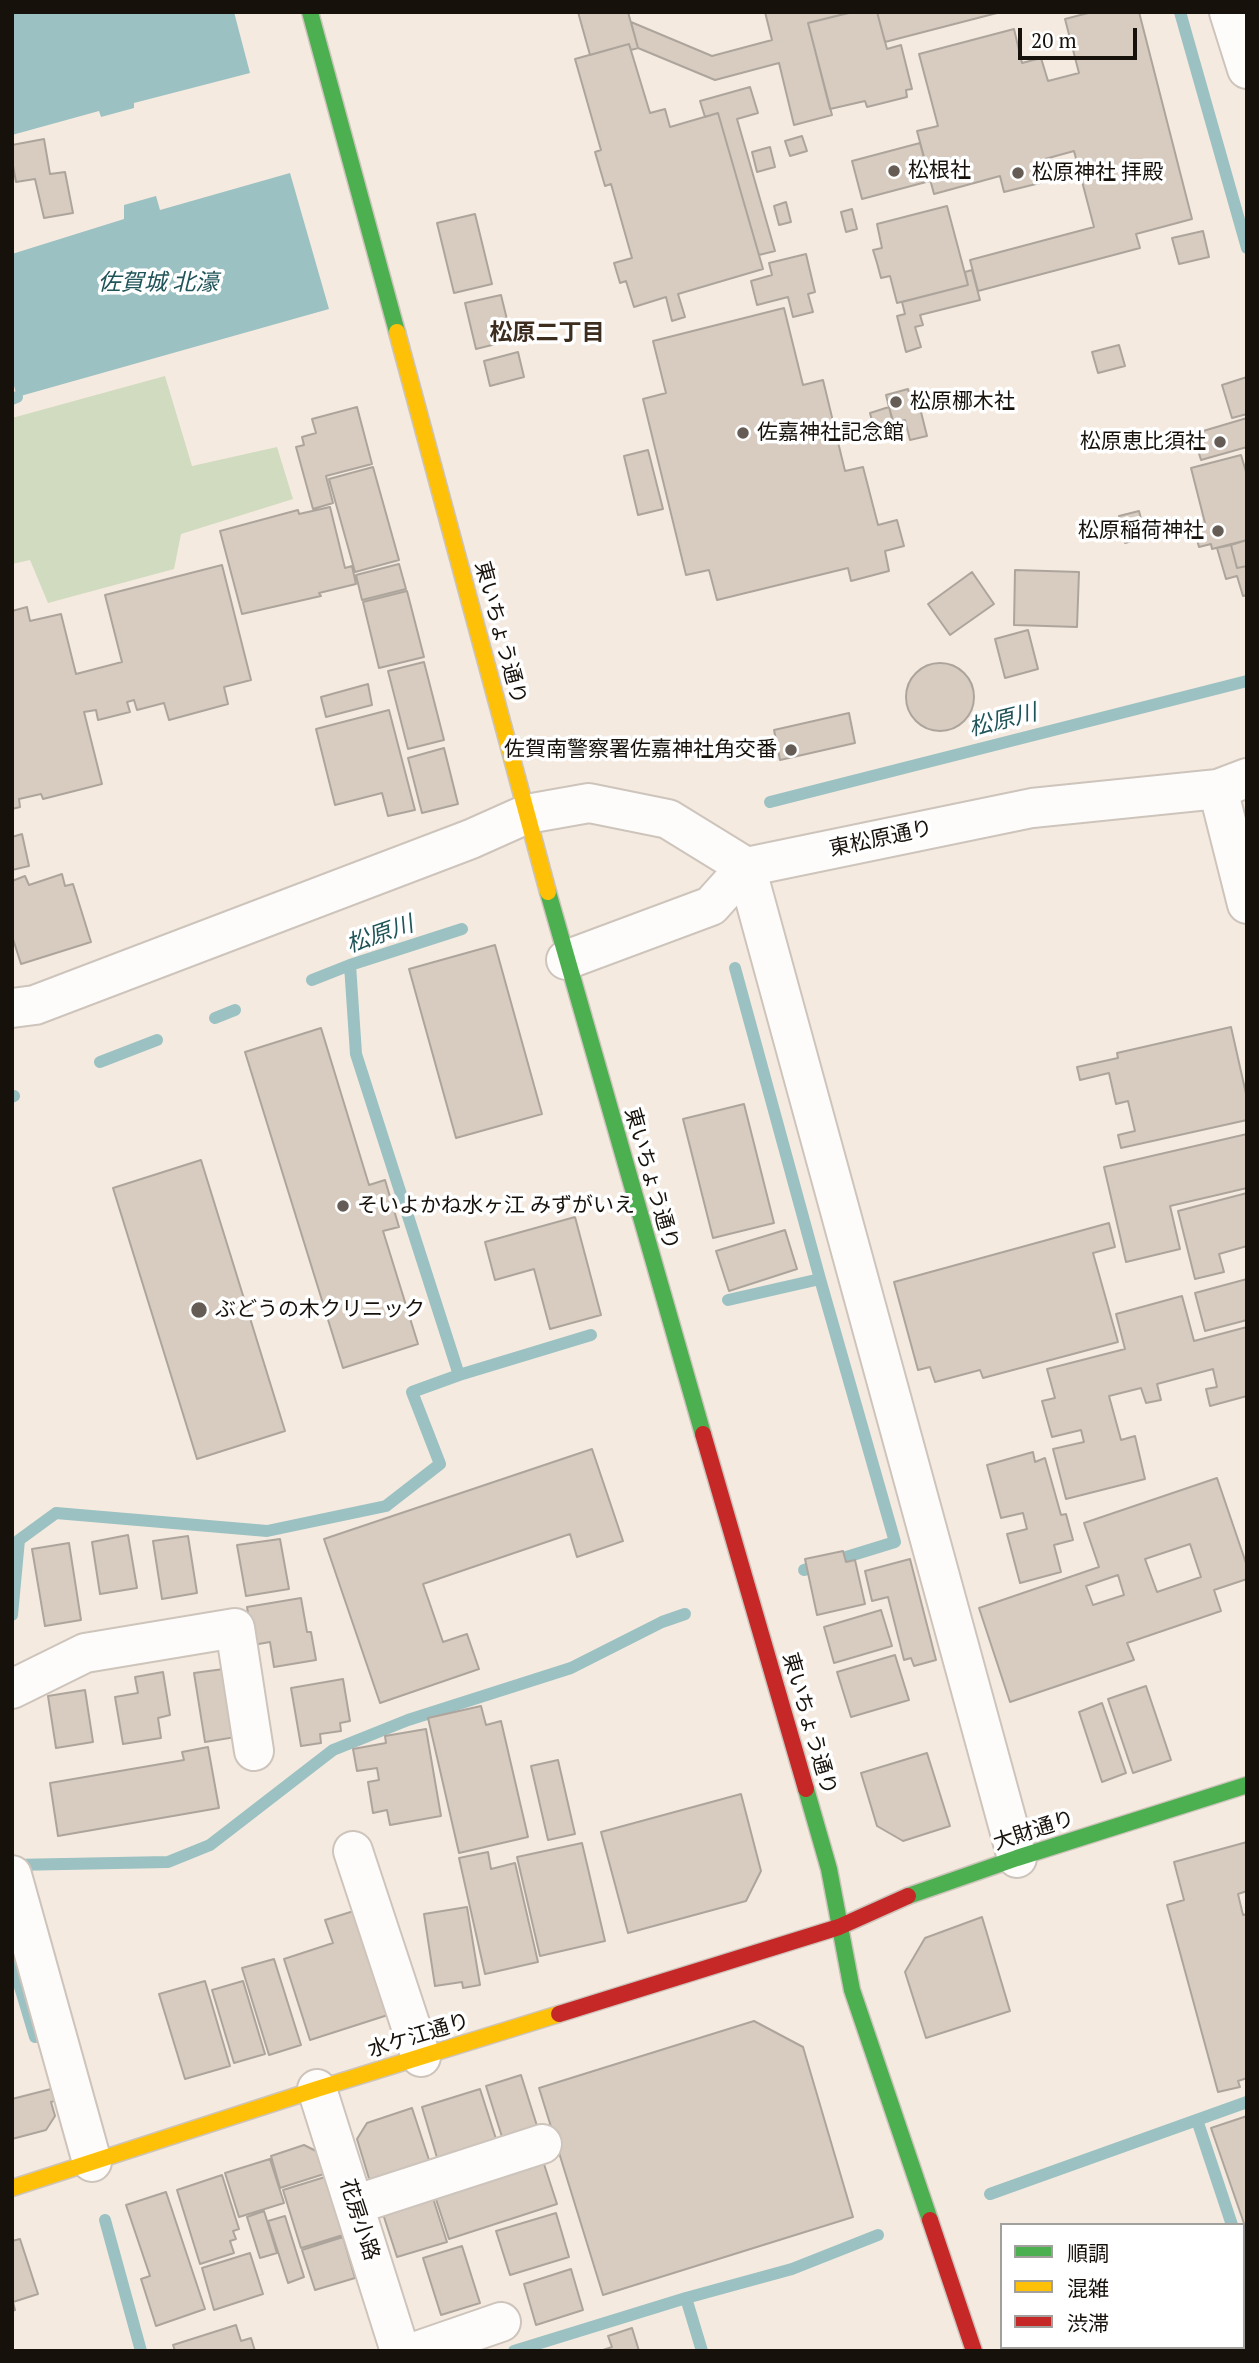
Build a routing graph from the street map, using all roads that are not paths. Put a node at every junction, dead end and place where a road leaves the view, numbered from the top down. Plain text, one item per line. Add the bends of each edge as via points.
1 (310, 12) edge
2 (1229, 12) edge
3 (1247, 69) edge
4 (1232, 783) edge
5 (527, 814) junction
6 (746, 867) junction
7 (1247, 904) edge
8 (566, 960) junction
9 (12, 1008) edge
10 (12, 1689) edge
11 (254, 1751) dead end
12 (1247, 1785) edge
13 (353, 1851) dead end
14 (1017, 1858) junction
15 (13, 1878) edge
16 (839, 1927) junction
17 (421, 2057) junction
18 (317, 2089) junction
19 (542, 2144) dead end
20 (92, 2162) junction
21 (12, 2189) edge
22 (354, 2205) junction
23 (501, 2322) dead end
24 (400, 2351) edge
25 (417, 2351) edge
26 (974, 2351) edge

1 - 5 main road, 東いちょう通り
2 - 3 street
4 - 6 street, 東松原通り via 1032,808
4 - 7 street
5 - 6 street via 589,803 668,818
5 - 8 main road, 東いちょう通り
5 - 9 street via 35,1005
6 - 8 street via 711,906
6 - 14 street
8 - 16 main road, 東いちょう通り via 829,1869
10 - 11 street via 85,1653 235,1628
12 - 14 main road, 大財通り
13 - 17 street
14 - 16 main road, 大財通り via 915,1893
15 - 20 street
16 - 17 main road, 水ケ江通り
16 - 26 main road, 東いちょう通り via 859,2012
17 - 18 main road, 水ケ江通り
18 - 20 main road, 水ケ江通り
18 - 22 street, 花房小路
19 - 22 street
20 - 21 main road, 水ケ江通り
22 - 24 street, 花房小路
23 - 25 street

